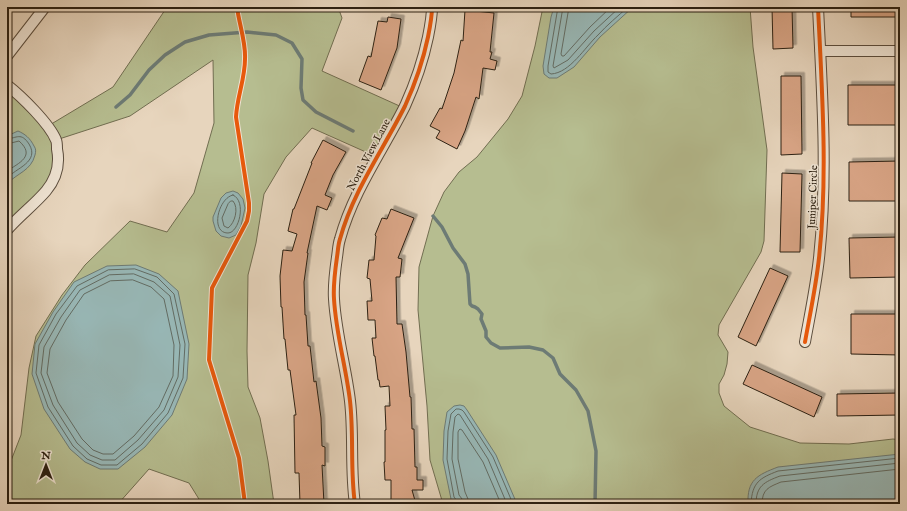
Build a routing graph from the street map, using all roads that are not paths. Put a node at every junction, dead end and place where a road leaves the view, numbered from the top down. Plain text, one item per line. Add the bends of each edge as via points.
1 (44, 7) edge
2 (432, 7) edge
3 (818, 7) edge
4 (820, 51) junction
5 (900, 51) edge
6 (7, 56) edge
7 (7, 85) edge
8 (7, 230) edge
9 (804, 342) dead end
10 (355, 504) edge

1 - 6 street
2 - 10 street, North View Lane via 418,74 404,108 349,213 338,247 334,298 350,401 352,487
3 - 4 street, Juniper Circle
4 - 5 street
4 - 9 street, Juniper Circle via 824,143 822,219 814,297
7 - 8 street via 30,105 48,126 56,140 59,156 54,180

